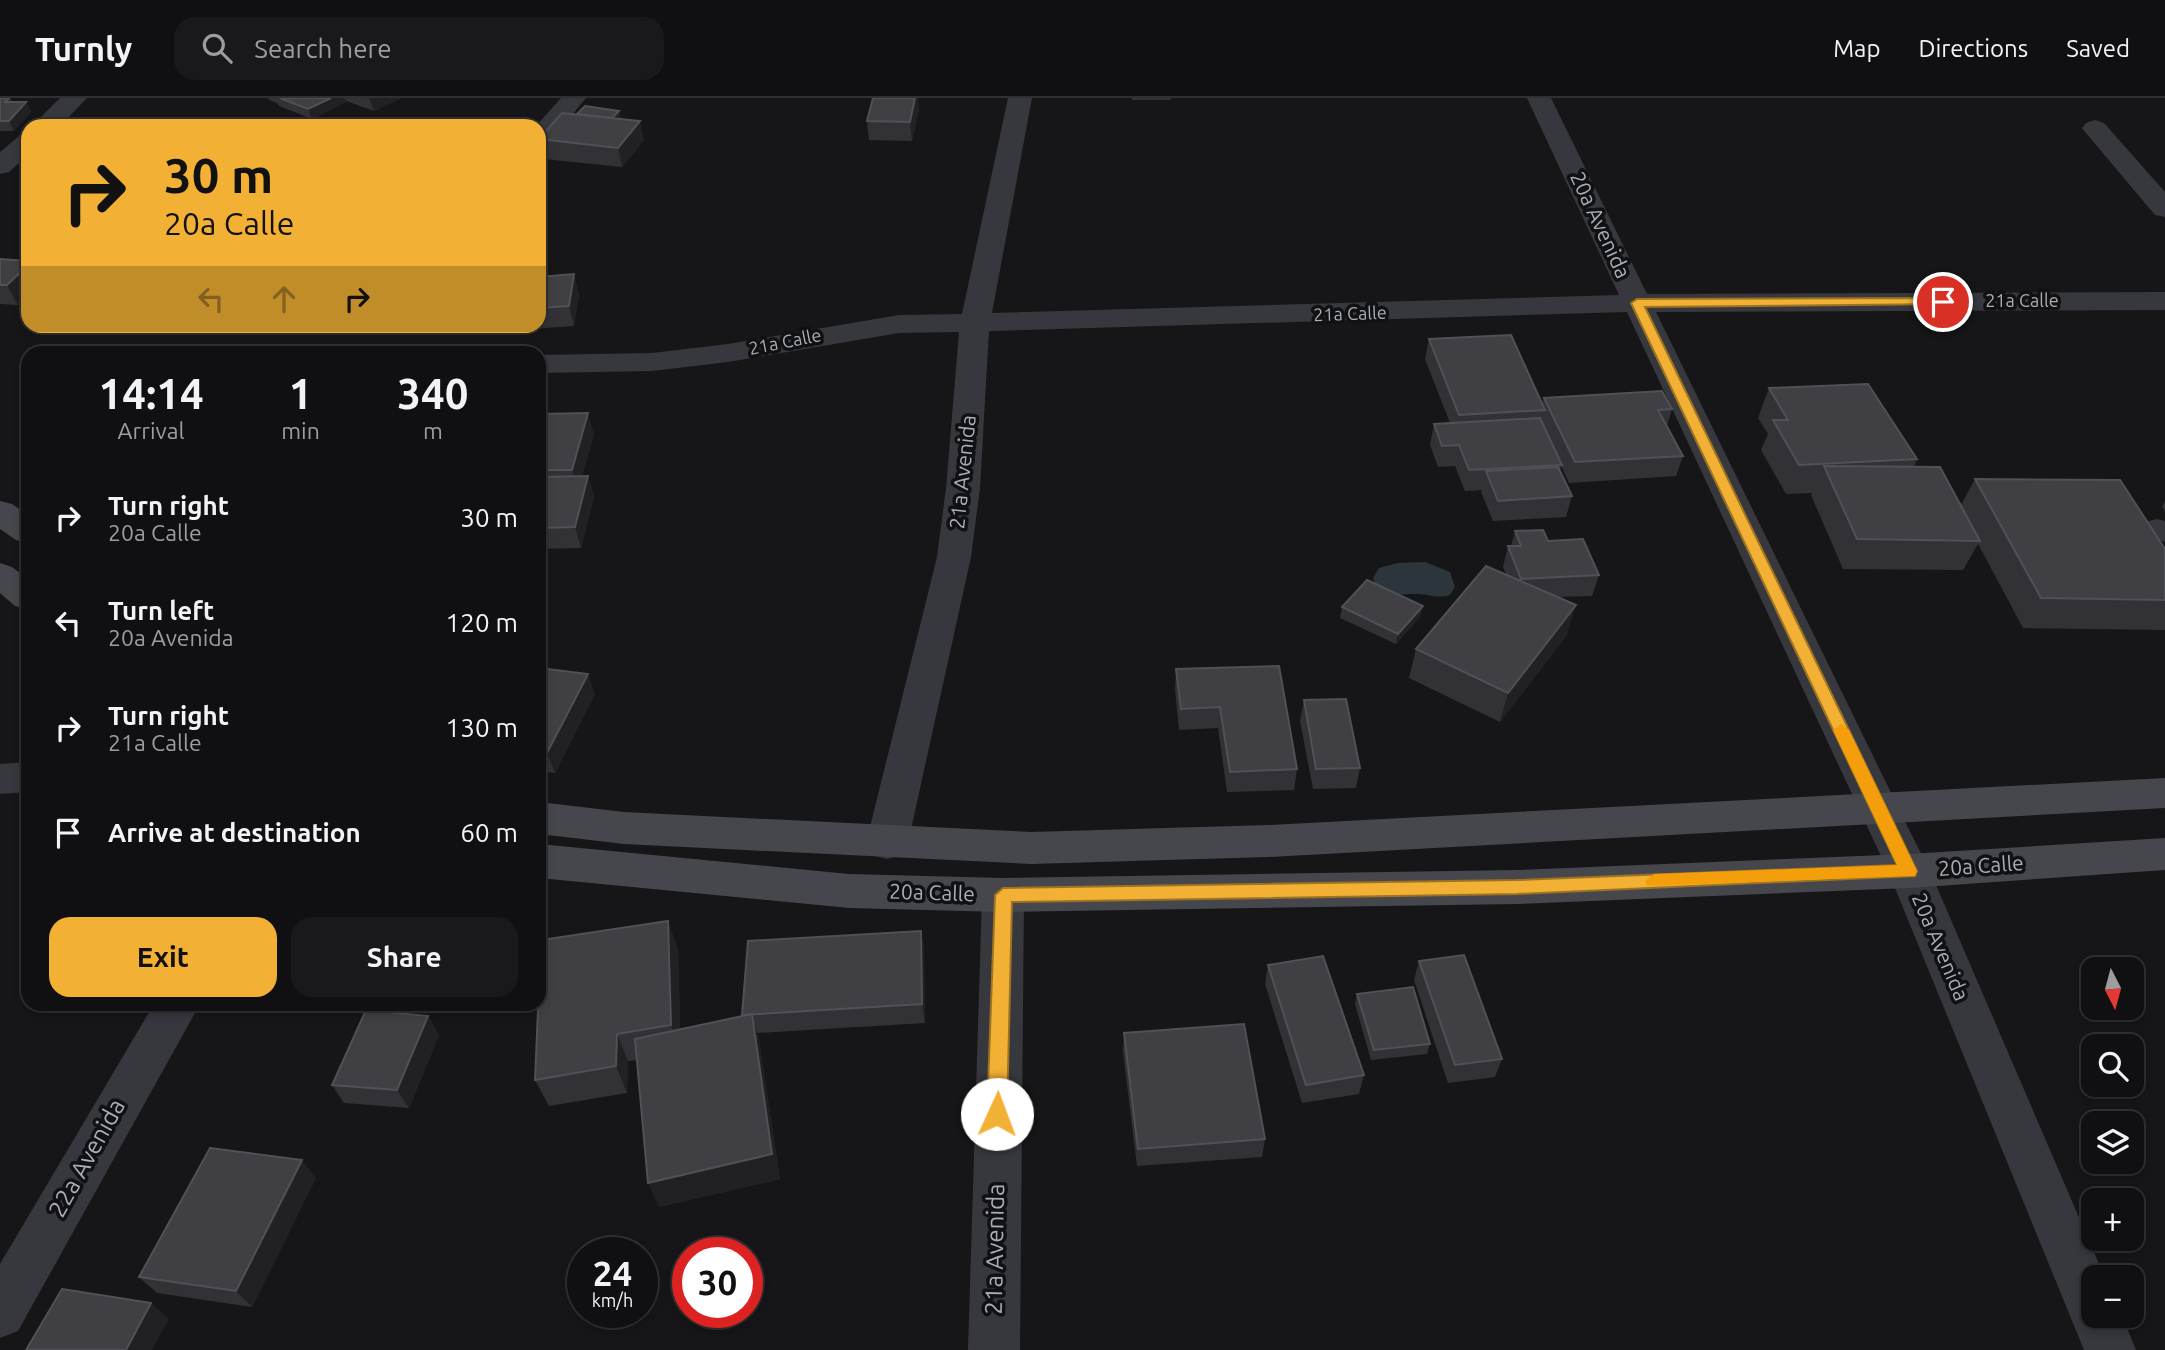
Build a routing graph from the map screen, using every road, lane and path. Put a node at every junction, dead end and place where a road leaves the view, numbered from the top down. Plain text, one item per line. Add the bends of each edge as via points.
1 (75, 98) edge
2 (574, 98) edge
3 (1020, 98) edge
4 (1539, 98) edge
5 (52, 119) edge
6 (2095, 128) dead end
7 (546, 131) edge
8 (16, 146) edge
9 (0, 166) edge
10 (2165, 209) edge
11 (2165, 301) edge
12 (1637, 303) junction
13 (975, 321) junction
14 (546, 364) edge
15 (0, 512) edge
16 (21, 527) edge
17 (0, 575) edge
18 (21, 592) edge
19 (21, 778) edge
20 (0, 779) edge
21 (2165, 793) edge
22 (1879, 809) junction
23 (546, 819) edge
24 (887, 843) junction
25 (2165, 854) edge
26 (546, 862) edge
27 (1909, 871) junction
28 (1003, 895) junction
29 (174, 1011) edge
30 (2081, 1280) edge
31 (0, 1313) edge
32 (2101, 1328) edge
33 (994, 1350) edge
34 (2110, 1350) edge

1 - 5 street
2 - 7 street
3 - 13 street, 21a Avenida
4 - 12 street, 20a Avenida
6 - 10 street
8 - 9 street
11 - 12 street, 21a Calle
12 - 13 street, 21a Calle
12 - 22 street, 20a Avenida
13 - 14 street, 21a Calle via 900,324 652,362
13 - 24 street, 21a Avenida via 954,557
15 - 16 main road
17 - 18 main road
19 - 20 street
21 - 22 main road
22 - 24 main road via 1254,842 1031,848
22 - 27 street, 20a Avenida
23 - 24 main road via 624,828
25 - 27 main road, 20a Calle
26 - 28 main road, 20a Calle via 849,891
27 - 28 main road, 20a Calle via 1517,887
27 - 30 street, 20a Avenida
28 - 33 street, 21a Avenida
29 - 31 street, 22a Avenida
32 - 34 street

